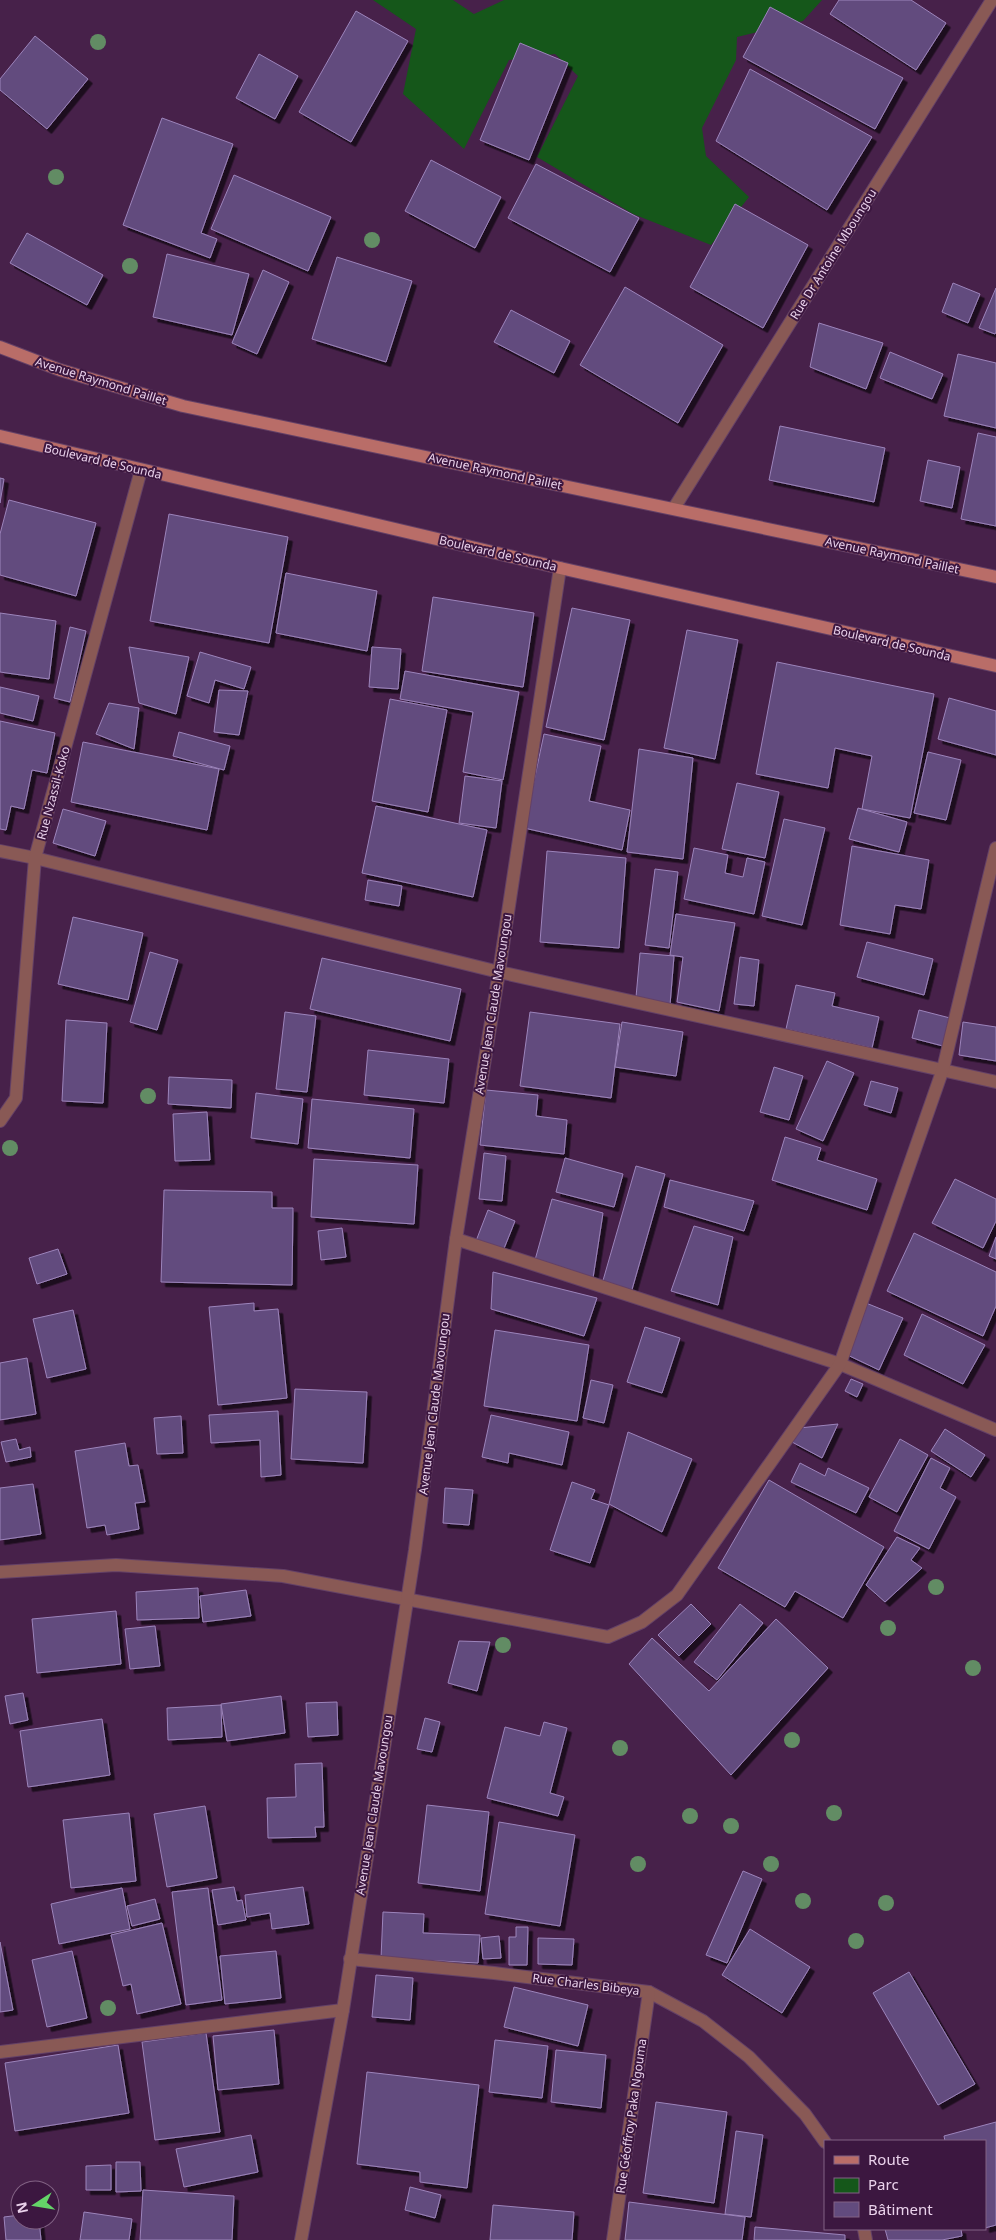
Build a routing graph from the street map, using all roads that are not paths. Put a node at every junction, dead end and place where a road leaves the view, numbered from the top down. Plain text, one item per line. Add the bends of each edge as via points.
1 (992, 0) edge
2 (0, 347) edge
3 (0, 436) edge
4 (141, 470) junction
5 (674, 508) junction
6 (560, 568) junction
7 (996, 577) edge
8 (996, 666) edge
9 (996, 848) edge
10 (0, 851) edge
11 (35, 858) junction
12 (499, 972) junction
13 (943, 1069) junction
14 (996, 1082) edge
15 (1, 1121) edge
16 (456, 1239) junction
17 (840, 1364) junction
18 (996, 1430) edge
19 (0, 1572) edge
20 (406, 1600) junction
21 (350, 1959) junction
22 (649, 1992) junction
23 (343, 2010) junction
24 (0, 2052) edge
25 (824, 2141) edge
26 (301, 2240) edge
27 (613, 2240) edge

1 - 5 street, Rue Dr Antoine Mboungou
2 - 5 main road, Avenue Raymond Paillet via 60,370 182,406
3 - 4 main road, Boulevard de Sounda
4 - 6 main road, Boulevard de Sounda
4 - 11 street, Rue Nzassil-Koko
5 - 7 main road, Avenue Raymond Paillet
6 - 8 main road, Boulevard de Sounda
6 - 12 street, Avenue Jean Claude Mavoungou
9 - 13 street
10 - 11 street
11 - 12 street
11 - 15 street, Rue Nzassil-Koko via 16,1098
12 - 13 street
12 - 16 street, Avenue Jean Claude Mavoungou
13 - 14 street
13 - 17 street
16 - 17 street
16 - 20 street, Avenue Jean Claude Mavoungou
17 - 18 street
17 - 20 street via 677,1595 642,1622 608,1637
19 - 20 street via 116,1565 273,1576
20 - 21 street, Avenue Jean Claude Mavoungou
21 - 22 street, Rue Charles Bibeya
21 - 23 street, Avenue Jean Claude Mavoungou
22 - 25 street, Rue Charles Bibeya via 703,2021 749,2057 805,2114
22 - 27 street, Rue Géoffroy Paka Ngouma
23 - 24 street
23 - 26 street, Avenue Jean Claude Mavoungou

